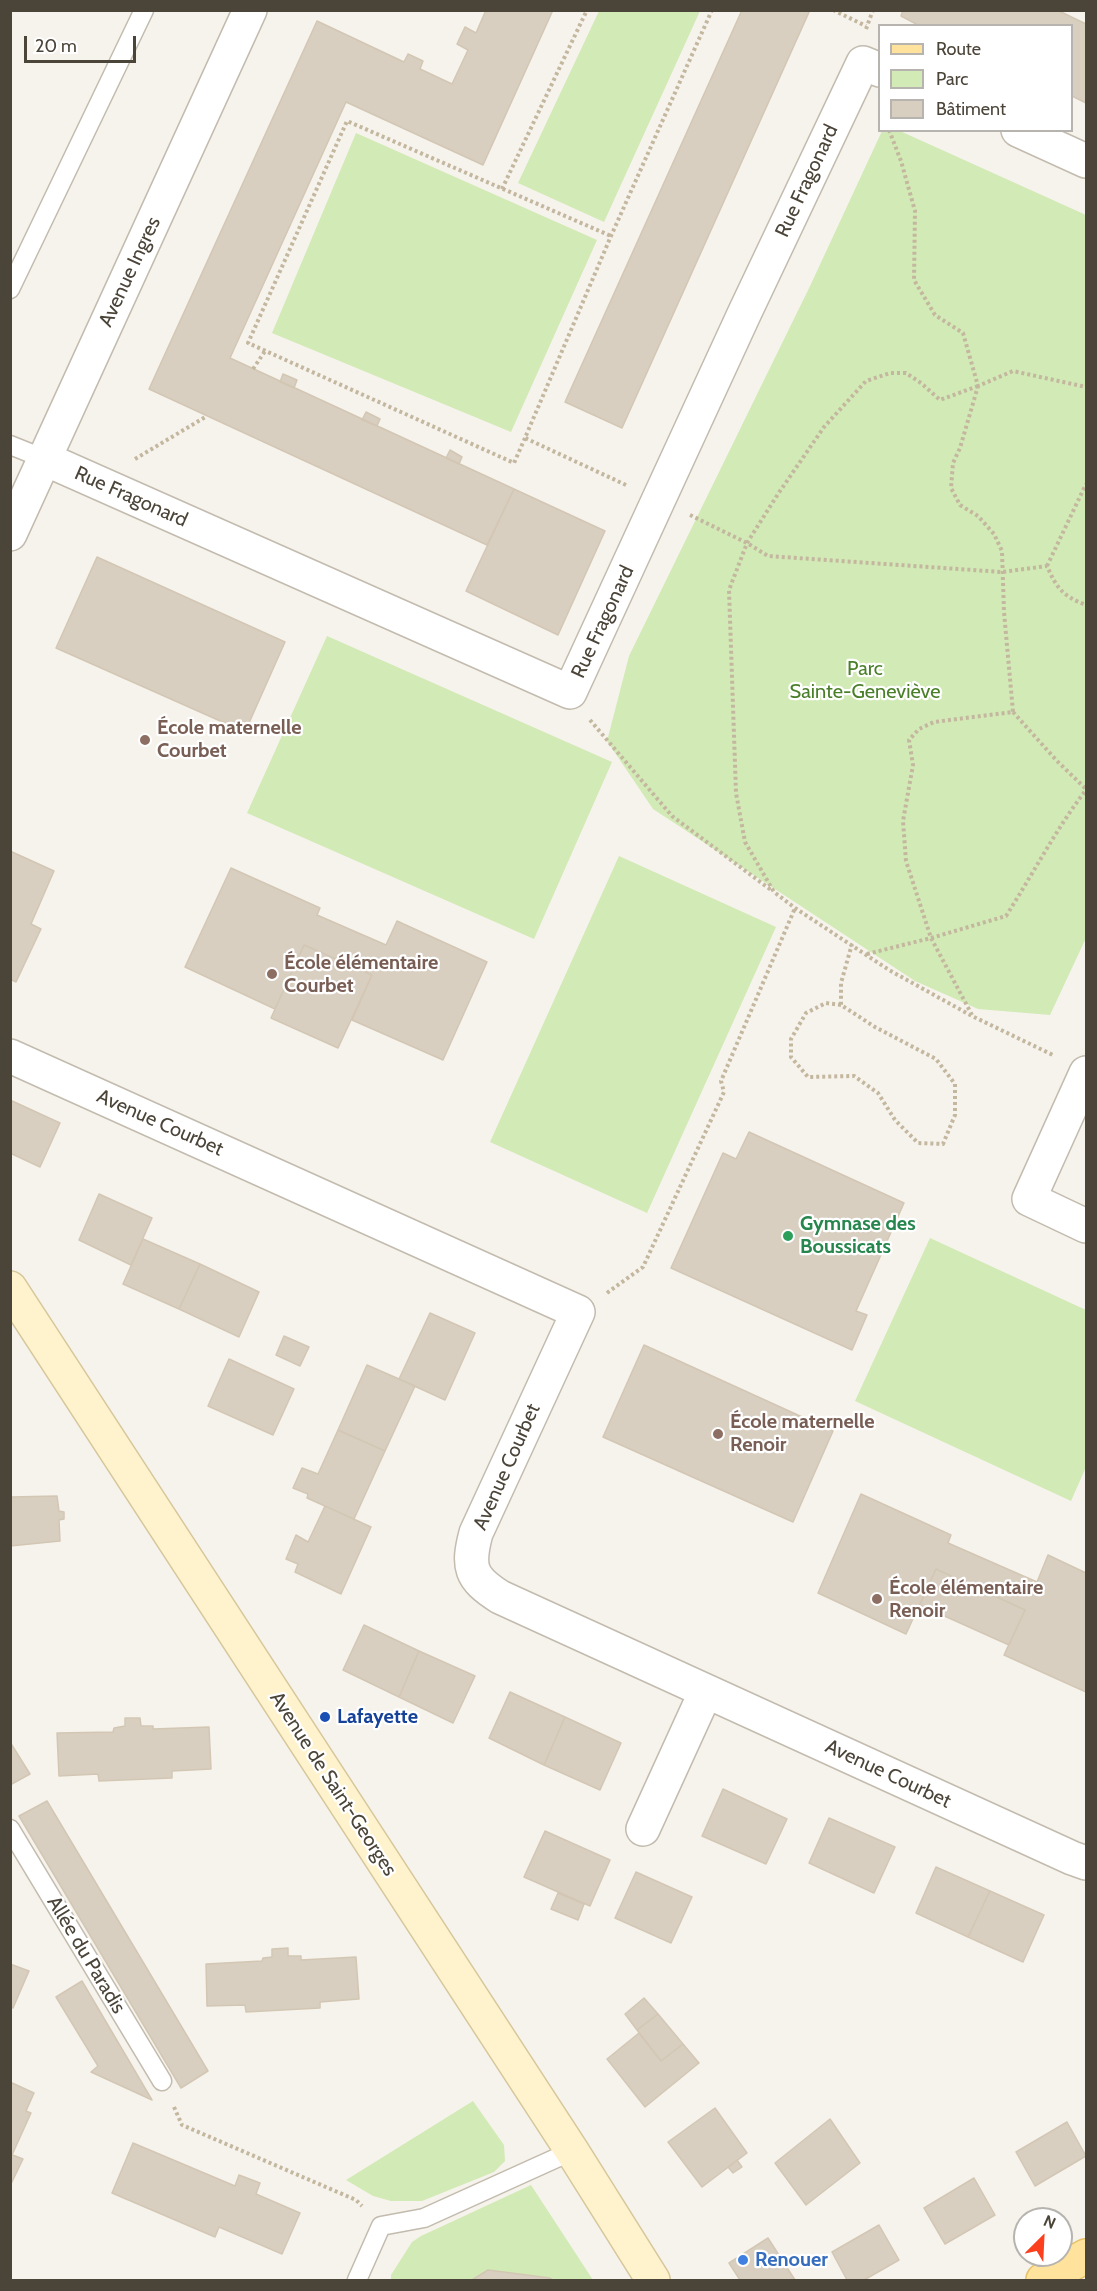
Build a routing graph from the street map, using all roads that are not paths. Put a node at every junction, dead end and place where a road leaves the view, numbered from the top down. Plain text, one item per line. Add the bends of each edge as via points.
1 (144, 10) edge
2 (250, 10) edge
3 (871, 67) edge
4 (1022, 132) edge
5 (1086, 161) edge
6 (10, 289) edge
7 (10, 445) edge
8 (45, 459) junction
9 (10, 534) edge
10 (10, 1056) edge
11 (1076, 1067) edge
12 (1086, 1226) edge
13 (10, 1288) edge
14 (706, 1691) junction
15 (10, 1829) edge
16 (643, 1829) dead end
17 (1086, 1863) edge
18 (162, 2081) road end
19 (572, 2151) junction
20 (1086, 2256) edge
21 (357, 2280) edge
22 (653, 2280) edge
23 (1043, 2280) edge

1 - 6 lane
2 - 8 street, Avenue Ingres
3 - 8 street, Rue Fragonard via 659,500 570,692
4 - 5 street
7 - 8 lane
8 - 9 street, Avenue Ingres
10 - 14 street, Avenue Courbet via 578,1312 476,1533 472,1571 483,1586 500,1597
11 - 12 street via 1029,1199
13 - 19 main road, Avenue de Saint-Georges
14 - 16 street
14 - 17 street, Avenue Courbet
15 - 18 lane, Allée du Paradis
19 - 21 lane via 424,2218 381,2226
19 - 22 main road, Avenue de Saint-Georges
20 - 23 main road

